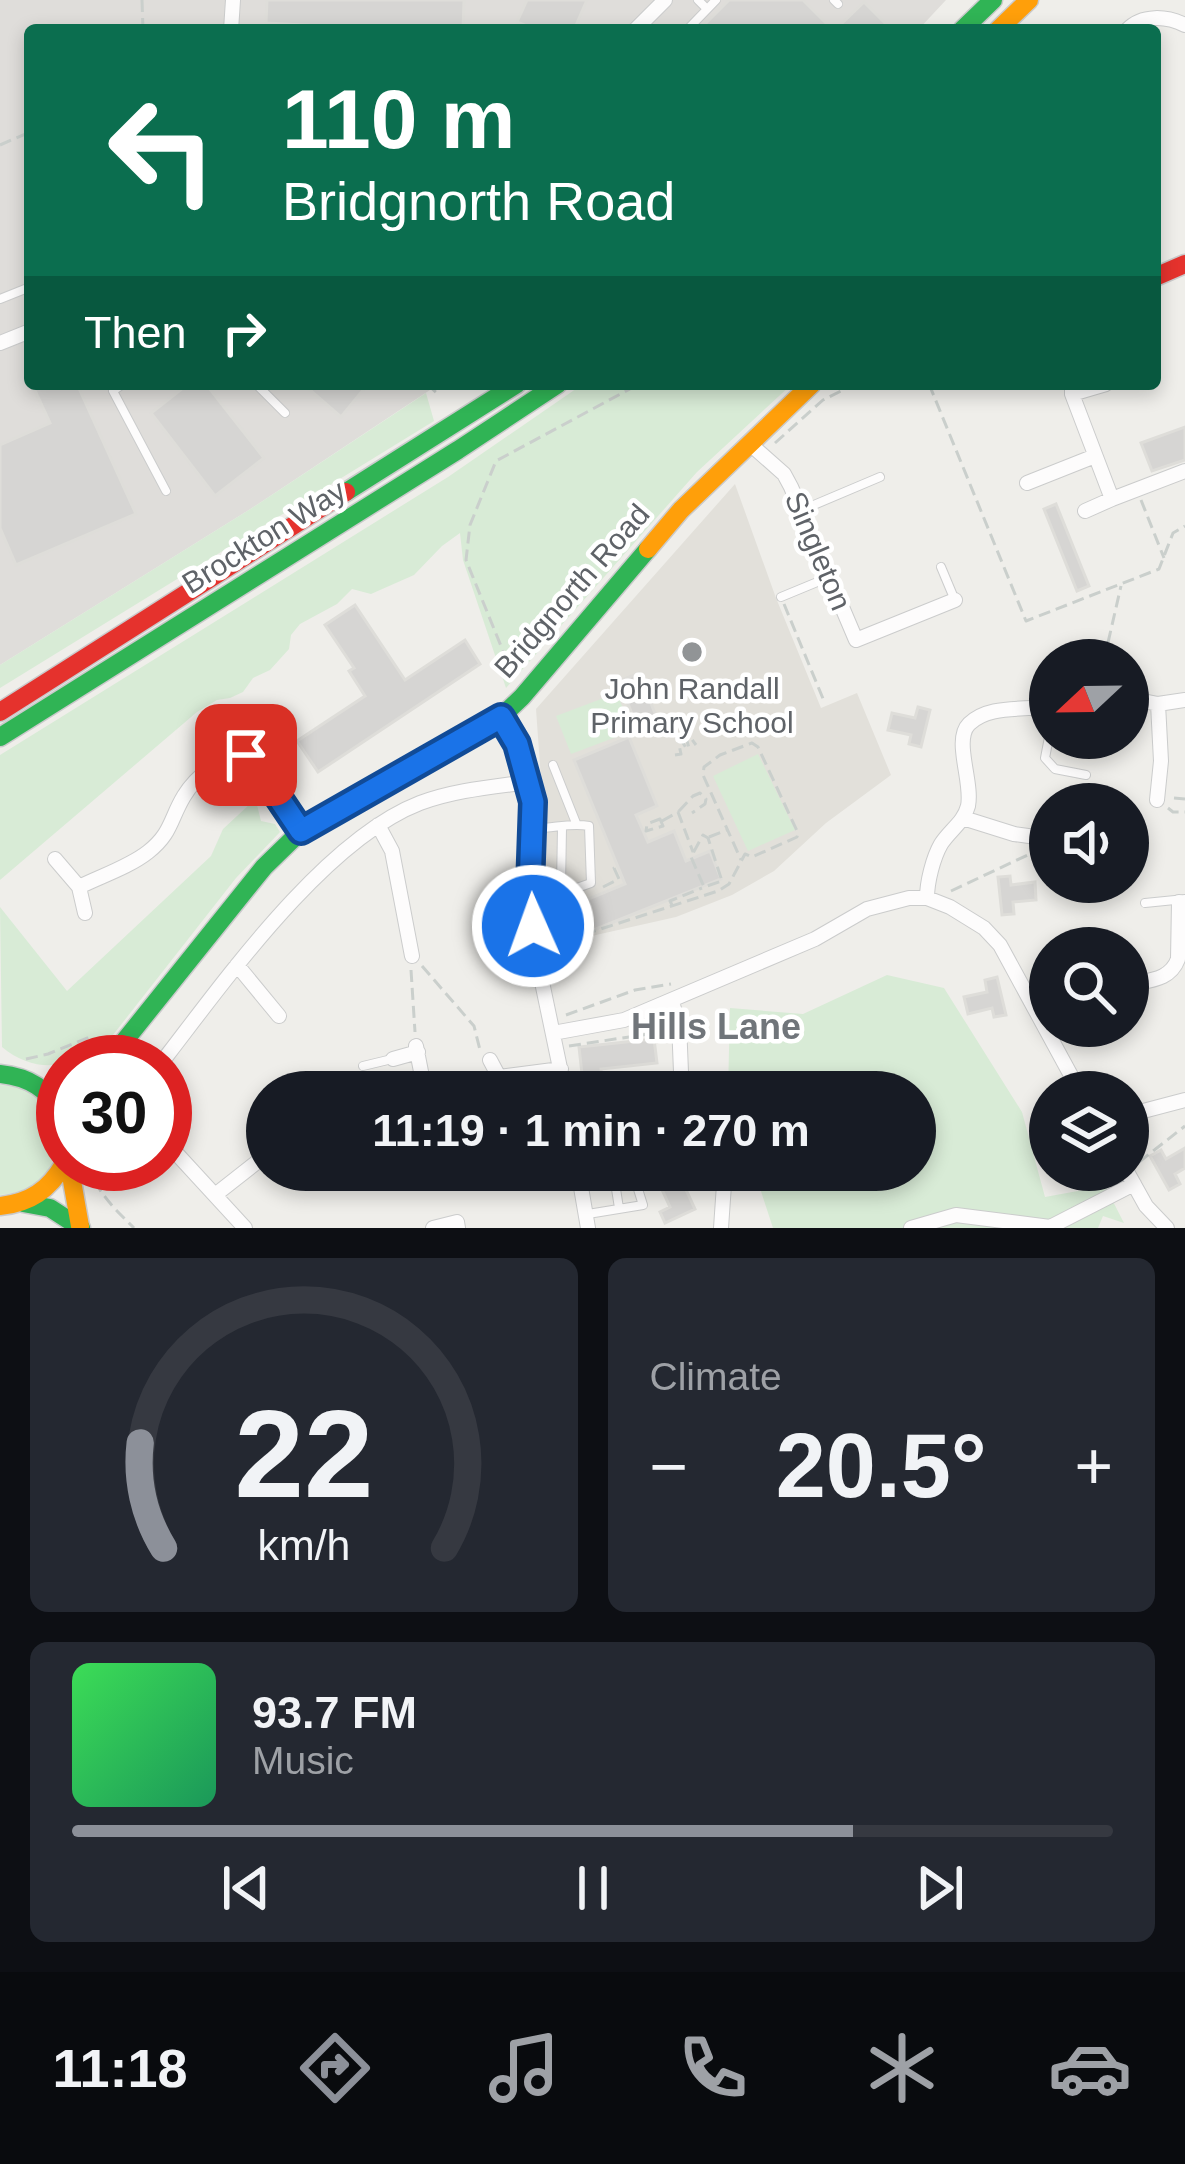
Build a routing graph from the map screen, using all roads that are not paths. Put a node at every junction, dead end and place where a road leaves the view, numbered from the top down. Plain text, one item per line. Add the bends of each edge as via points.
1 (698, 0) edge
2 (716, 0) edge
3 (993, 0) edge
4 (1028, 0) edge
5 (660, 1) edge
6 (707, 9) junction
7 (640, 24) edge
8 (693, 24) edge
9 (968, 24) edge
10 (1004, 24) edge
11 (1132, 24) edge
12 (1185, 25) edge
13 (114, 390) edge
14 (262, 390) edge
15 (508, 390) edge
16 (549, 390) edge
17 (807, 390) edge
18 (1072, 390) edge
19 (285, 413) dead end
20 (755, 449) junction
21 (1095, 456) junction
22 (1185, 471) edge
23 (880, 478) dead end
24 (1027, 483) dead end
25 (166, 491) dead end
26 (1112, 499) junction
27 (802, 510) junction
28 (1085, 511) dead end
29 (941, 566) dead end
30 (829, 577) junction
31 (781, 597) road end
32 (955, 600) joint
33 (1185, 700) edge
34 (1149, 702) edge
35 (1158, 704) junction
36 (1029, 709) edge
37 (0, 712) edge
38 (501, 717) junction
39 (272, 732) dead end
40 (0, 737) edge
41 (246, 755) junction
42 (1046, 759) edge
43 (553, 765) dead end
44 (1086, 775) dead end
45 (528, 782) junction
46 (1157, 800) road end
47 (963, 818) junction
48 (575, 823) junction
49 (378, 825) junction
50 (533, 828) junction
51 (562, 828) junction
52 (301, 831) junction
53 (1029, 836) edge
54 (55, 860) dead end
55 (561, 886) junction
56 (80, 887) junction
57 (530, 887) junction
58 (927, 898) junction
59 (1182, 900) edge
60 (1149, 903) edge
61 (85, 913) dead end
62 (412, 956) road end
63 (238, 965) junction
64 (1149, 980) edge
65 (671, 1000) junction
66 (279, 1016) joint
67 (555, 1025) junction
68 (289, 1030) dead end
69 (129, 1035) edge
70 (182, 1035) edge
71 (393, 1059) joint
72 (490, 1060) road end
73 (363, 1066) dead end
74 (561, 1069) joint
75 (5, 1070) edge
76 (421, 1071) edge
77 (495, 1071) edge
78 (553, 1071) edge
79 (681, 1071) edge
80 (1071, 1071) edge
81 (36, 1083) edge
82 (1185, 1100) edge
83 (1149, 1109) edge
84 (246, 1170) edge
85 (192, 1171) edge
86 (44, 1191) edge
87 (72, 1191) edge
88 (582, 1191) edge
89 (616, 1191) edge
90 (639, 1191) edge
91 (724, 1191) edge
92 (1104, 1191) edge
93 (1138, 1191) edge
94 (215, 1196) junction
95 (23, 1203) junction
96 (0, 1206) edge
97 (619, 1208) junction
98 (457, 1219) edge
99 (587, 1221) edge
100 (80, 1227) edge
101 (245, 1228) edge
102 (433, 1228) edge
103 (721, 1228) edge
104 (911, 1228) edge
105 (1167, 1228) edge

1 - 6 lane
2 - 6 lane
3 - 9 main road
4 - 10 main road
5 - 7 street
6 - 8 lane
11 - 12 street via 1161,17
13 - 25 lane
14 - 19 lane
15 - 37 main road, Brockton Way
16 - 40 main road, Brockton Way
17 - 20 main road, Bridgnorth Road
18 - 21 street
20 - 27 street, Singleton via 784,474
20 - 38 main road, Bridgnorth Road via 681,511
21 - 24 street
21 - 26 street
22 - 26 street
23 - 27 lane
26 - 28 street
27 - 30 street, Singleton
29 - 32 lane
30 - 31 lane
30 - 32 street, Singleton via 856,640
33 - 35 street
34 - 35 street
35 - 46 street
36 - 47 street via 988,714 964,730
38 - 45 street
38 - 52 main road, Bridgnorth Road
39 - 41 street
41 - 52 street
41 - 56 street via 200,777 146,854
42 - 44 lane via 1055,770
43 - 48 lane
45 - 49 street via 455,792
45 - 50 street
47 - 53 street
47 - 58 street via 940,846
48 - 51 lane
48 - 55 lane via 589,826 591,883
49 - 62 street via 392,851
49 - 63 street via 318,874
50 - 51 lane
50 - 57 street
51 - 55 lane
52 - 69 main road, Bridgnorth Road, bridge
54 - 56 street
55 - 57 lane
56 - 61 street
57 - 67 street via 533,939
58 - 65 street via 867,909
58 - 80 street via 1000,945 1038,998
59 - 60 lane
59 - 64 street via 1175,967
63 - 66 street
63 - 70 street
65 - 67 street via 624,1020
65 - 79 street
66 - 68 lane
67 - 74 street
71 - 73 lane
71 - 76 street via 417,1049
72 - 77 street
74 - 78 street
75 - 81 main road
82 - 83 street
84 - 94 street
85 - 94 street
86 - 95 main road
87 - 100 main road
88 - 99 street
89 - 97 lane
90 - 97 lane via 643,1205
91 - 103 street
92 - 104 street via 1050,1226 956,1215
93 - 105 street
94 - 101 street
95 - 96 main road
95 - 100 main road
97 - 99 lane
98 - 102 street

